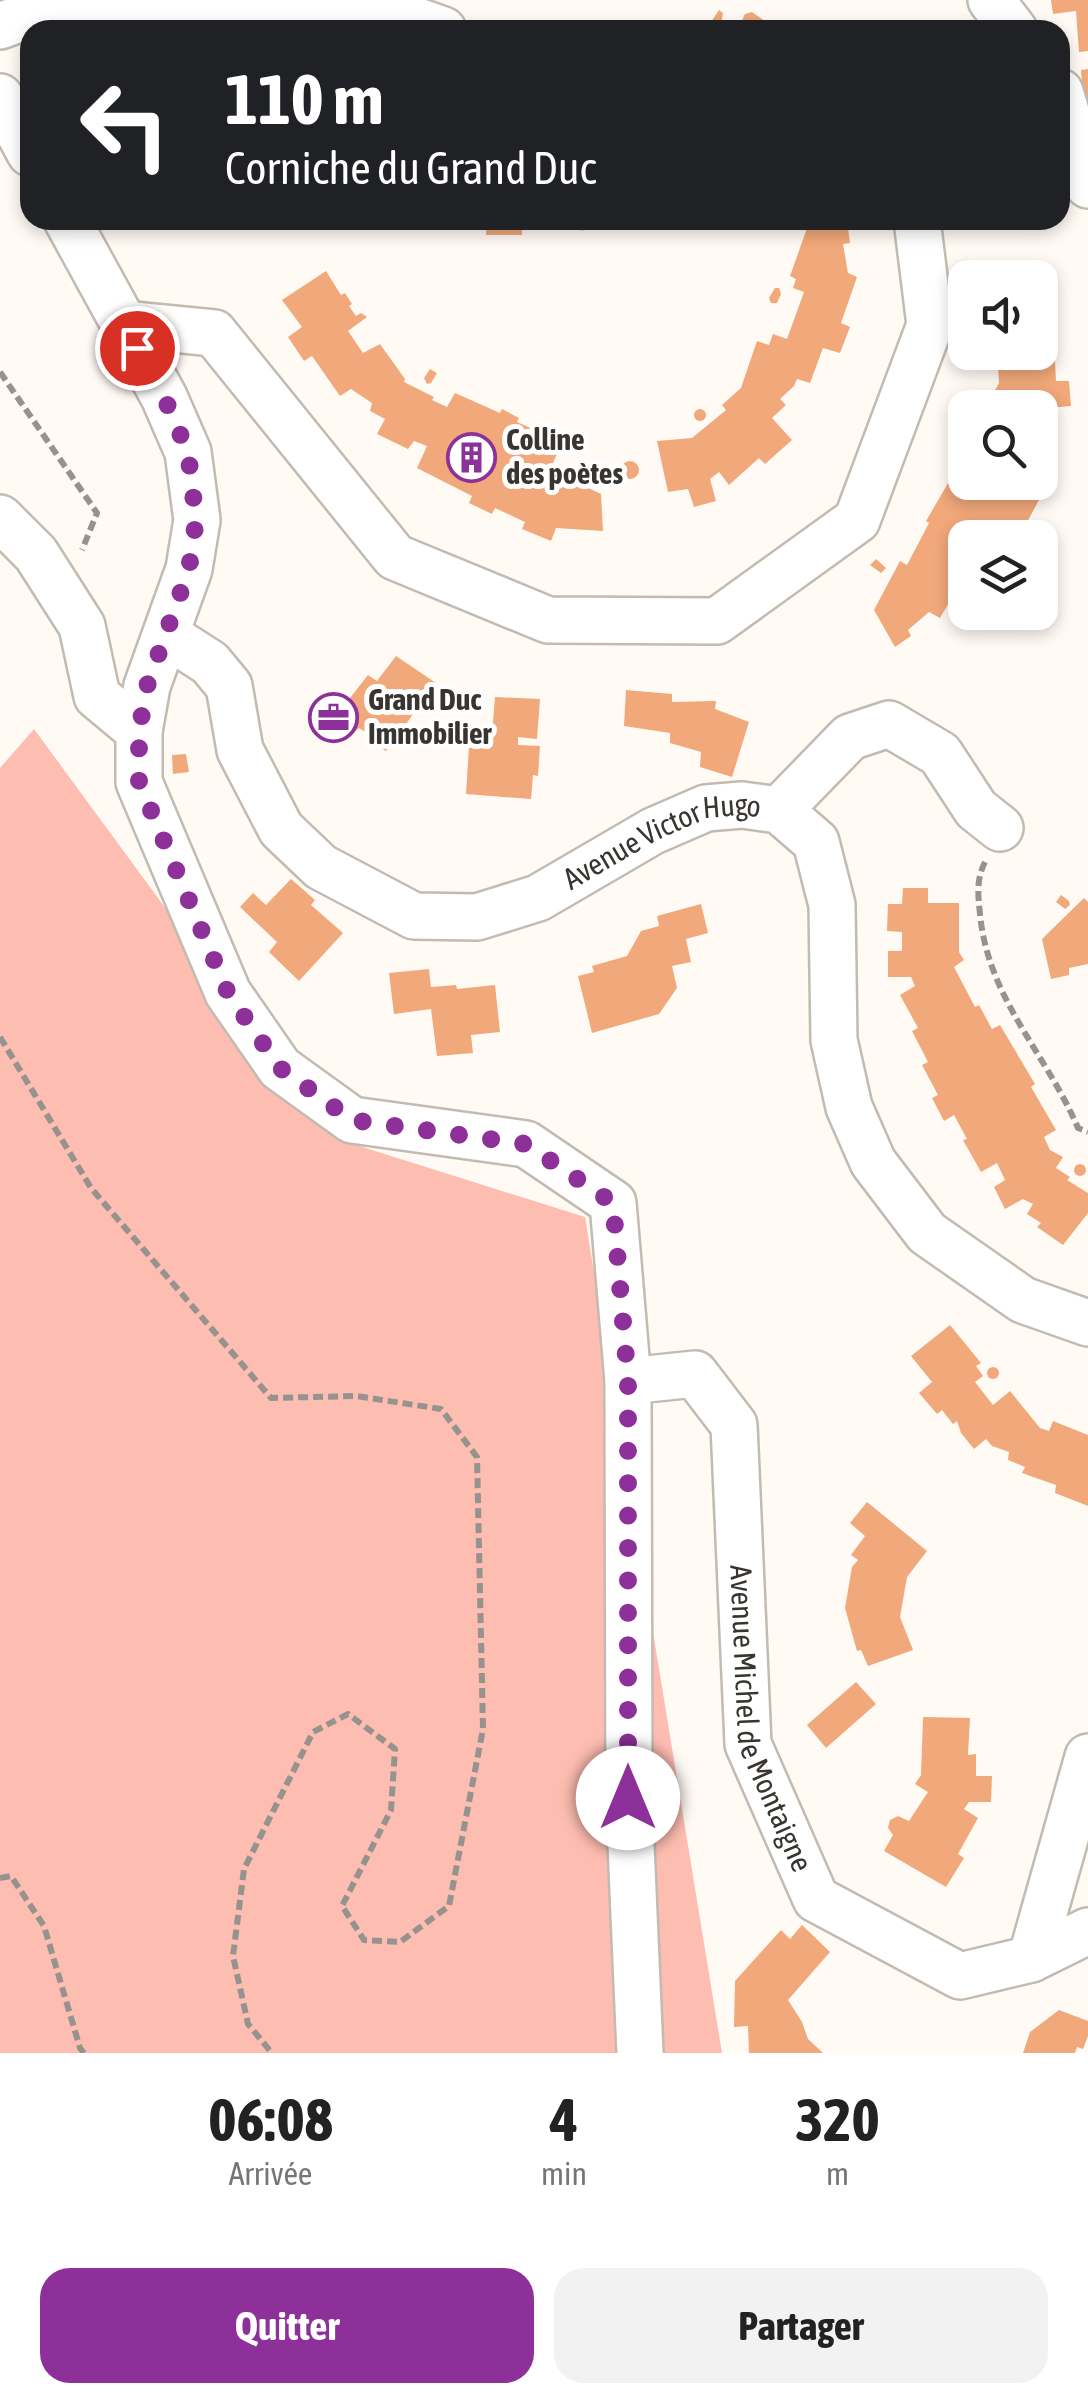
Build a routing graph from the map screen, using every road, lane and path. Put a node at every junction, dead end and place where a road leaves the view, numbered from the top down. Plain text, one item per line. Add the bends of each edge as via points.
1 (991, 0) edge
2 (57, 3) edge
3 (415, 20) edge
4 (1006, 20) edge
5 (0, 26) edge
6 (0, 98) edge
7 (1070, 125) edge
8 (20, 134) edge
9 (1088, 185) edge
10 (72, 230) edge
11 (918, 230) edge
12 (123, 324) junction
13 (0, 372) edge
14 (0, 518) edge
15 (64, 598) junction
16 (168, 636) junction
17 (139, 731) junction
18 (779, 810) junction
19 (1000, 828) joint
20 (0, 1037) edge
21 (1088, 1132) edge
22 (1088, 1323) edge
23 (628, 1381) junction
24 (1088, 1756) edge
25 (0, 1878) edge
26 (1088, 1930) edge
27 (1031, 1958) junction
28 (84, 2053) edge
29 (272, 2053) edge
30 (640, 2053) edge

1 - 4 street
2 - 3 street via 398,14
2 - 5 street
6 - 8 street
7 - 9 street
10 - 12 street
11 - 12 street via 930,325 857,520 717,621 548,620 395,557 214,332
12 - 16 street via 188,452 196,520
13 - 15 path via 96,512
14 - 15 street via 36,554
15 - 17 street via 82,626 97,696
16 - 17 street via 147,686
16 - 18 street, Avenue Victor Hugo via 210,663 229,686 240,750 281,829 321,867 414,916 477,917 538,898 653,830 706,808
17 - 23 street via 139,782 146,800 228,993 280,1068 352,1120 526,1144 613,1203
18 - 19 street via 850,737 889,724 940,754 976,809
18 - 22 street, Avenue Victor Hugo via 816,842 832,906 834,1040 849,1107 873,1162 928,1234 1023,1300
19 - 21 path via 977,878 984,948 1014,1017 1078,1128
20 - 29 path via 91,1188 271,1398 356,1396 441,1408 477,1457 482,1729 449,1906 400,1942 364,1940 342,1906 391,1810 395,1749 348,1714 313,1732 244,1869 233,1956 248,2024
23 - 27 street, Avenue Michel de Montaigne via 694,1374 734,1425 748,1744 816,1899 960,1976
23 - 30 street via 628,1798
24 - 27 street
25 - 28 path via 11,1876 44,1926
26 - 27 street, Avenue Michel de Montaigne

